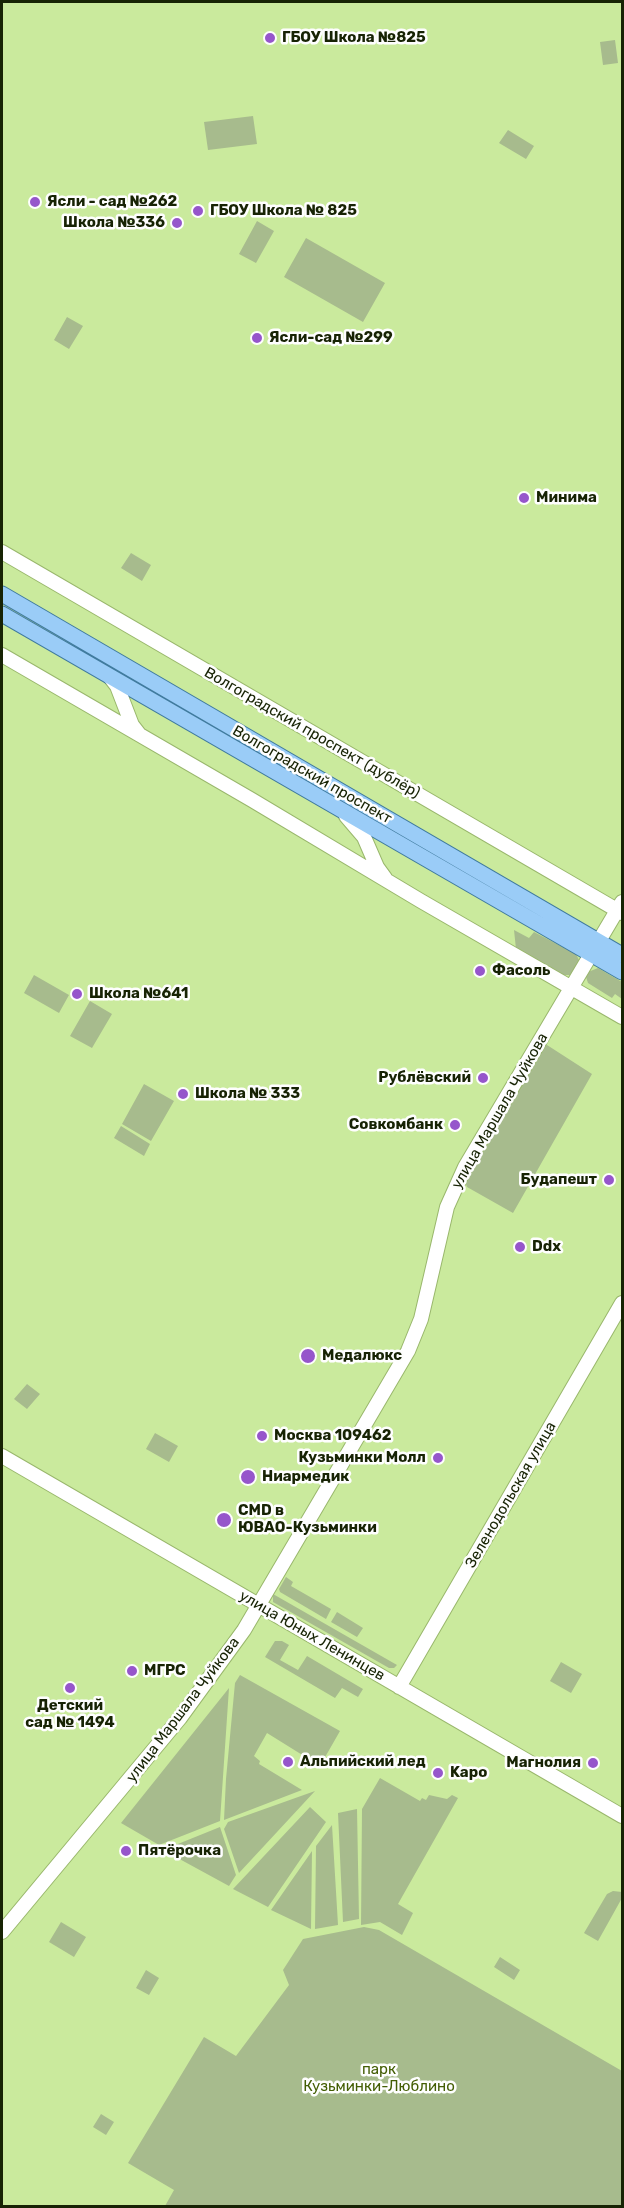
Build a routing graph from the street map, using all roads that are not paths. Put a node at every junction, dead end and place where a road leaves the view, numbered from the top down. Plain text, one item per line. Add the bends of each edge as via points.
1 (2, 552) edge
2 (2, 594) edge
3 (2, 614) edge
4 (2, 655) edge
5 (106, 673) junction
6 (139, 735) junction
7 (338, 808) junction
8 (390, 882) junction
9 (621, 909) edge
10 (596, 949) junction
11 (622, 955) edge
12 (622, 972) edge
13 (573, 988) junction
14 (622, 1017) edge
15 (622, 1303) edge
16 (2, 1455) edge
17 (258, 1605) junction
18 (399, 1687) junction
19 (622, 1816) edge
20 (2, 1932) edge

1 - 9 street, Волгоградский проспект (дублёр)
2 - 10 main road, Волгоградский проспект
3 - 5 main road, Волгоградский проспект
4 - 6 street
5 - 6 street via 117,686
5 - 7 main road, Волгоградский проспект
6 - 8 street
7 - 8 street via 364,837 377,867
7 - 10 main road, Волгоградский проспект
8 - 13 street
9 - 10 street, улица Маршала Чуйкова
10 - 11 main road, Волгоградский проспект
10 - 12 main road, Волгоградский проспект
10 - 13 street, улица Маршала Чуйкова
13 - 14 street
13 - 17 street, улица Маршала Чуйкова via 453,1191 422,1319 408,1350
15 - 18 street, Зеленодольская улица
16 - 17 street, улица Юных Ленинцев
17 - 18 street, улица Юных Ленинцев
17 - 20 street, улица Маршала Чуйкова via 180,1719
18 - 19 street, улица Юных Ленинцев

